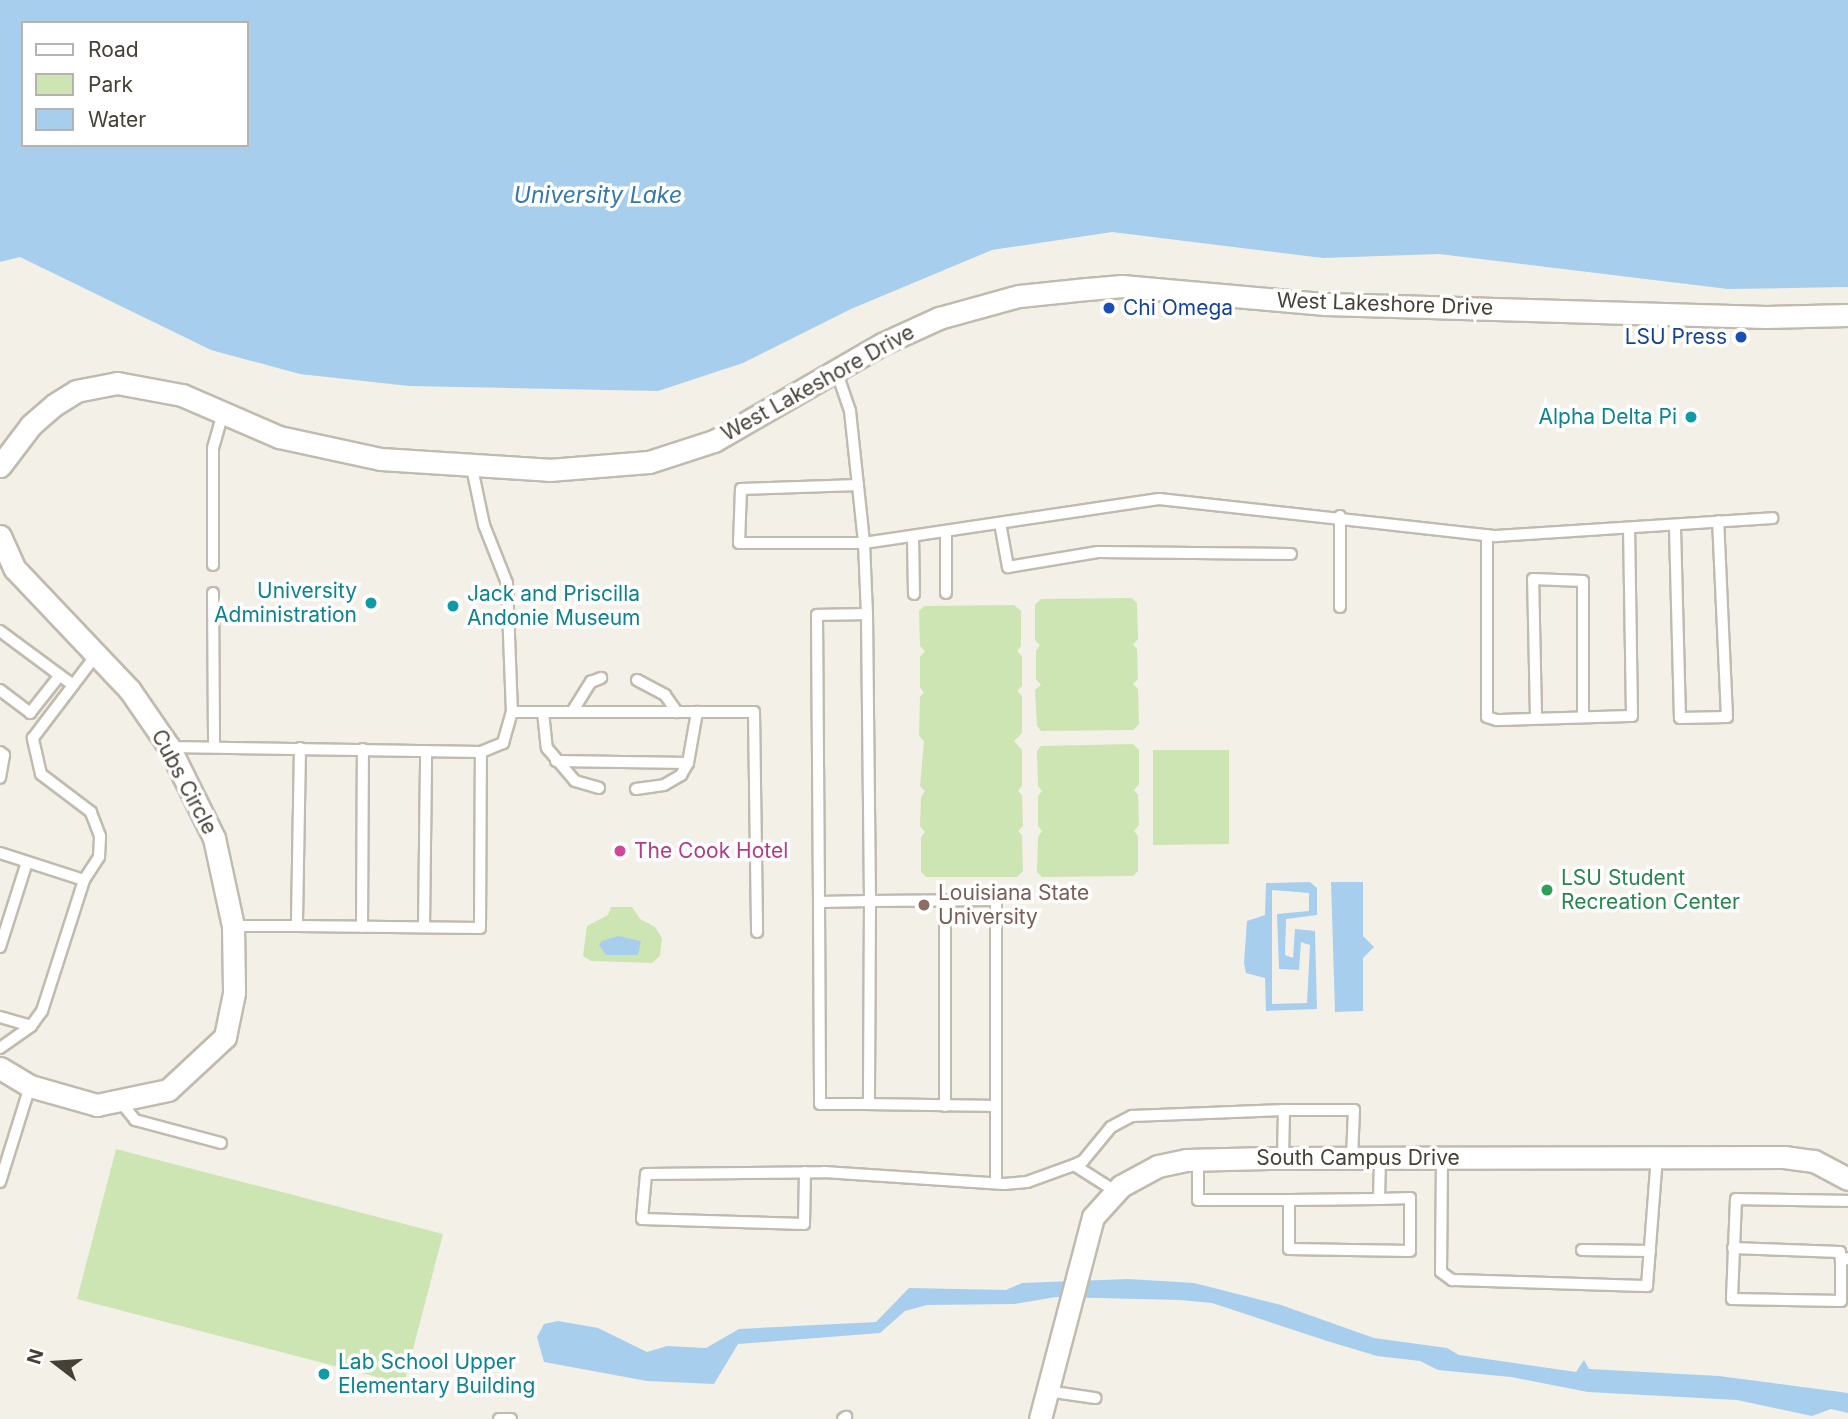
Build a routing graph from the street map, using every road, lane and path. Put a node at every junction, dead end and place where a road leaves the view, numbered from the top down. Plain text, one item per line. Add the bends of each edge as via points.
1 (1848, 315) edge
2 (836, 370) junction
3 (222, 413) junction
4 (0, 466) edge
5 (472, 468) junction
6 (858, 485) junction
7 (1340, 516) junction
8 (1772, 518) dead end
9 (1718, 522) junction
10 (1000, 523) junction
11 (1675, 528) junction
12 (946, 531) junction
13 (1629, 531) junction
14 (1487, 535) junction
15 (0, 536) edge
16 (913, 536) junction
17 (864, 543) junction
18 (1291, 554) dead end
19 (213, 565) dead end
20 (213, 593) dead end
21 (946, 593) dead end
22 (914, 594) dead end
23 (1340, 607) dead end
24 (867, 614) junction
25 (0, 631) edge
26 (96, 655) junction
27 (60, 675) junction
28 (601, 678) dead end
29 (637, 680) dead end
30 (73, 685) junction
31 (0, 691) edge
32 (512, 712) junction
33 (543, 712) junction
34 (572, 712) junction
35 (677, 712) junction
36 (697, 712) junction
37 (1583, 716) junction
38 (1535, 717) junction
39 (214, 746) junction
40 (169, 747) junction
41 (300, 748) junction
42 (363, 749) junction
43 (426, 751) junction
44 (0, 752) edge
45 (481, 752) junction
46 (556, 761) junction
47 (688, 763) junction
48 (0, 778) edge
49 (599, 788) dead end
50 (636, 789) dead end
51 (0, 853) edge
52 (27, 862) junction
53 (84, 880) junction
54 (945, 900) junction
55 (870, 901) junction
56 (819, 902) junction
57 (233, 926) junction
58 (297, 926) junction
59 (362, 927) junction
60 (424, 928) junction
61 (757, 932) dead end
62 (0, 947) edge
63 (0, 1017) edge
64 (31, 1026) junction
65 (0, 1048) edge
66 (0, 1068) edge
67 (30, 1086) junction
68 (119, 1100) junction
69 (870, 1104) junction
70 (945, 1106) junction
71 (996, 1106) junction
72 (1284, 1110) junction
73 (221, 1143) dead end
74 (1657, 1157) junction
75 (1283, 1158) junction
76 (1352, 1158) junction
77 (1380, 1158) junction
78 (1442, 1159) junction
79 (1198, 1160) junction
80 (1074, 1165) junction
81 (805, 1172) junction
82 (1848, 1179) edge
83 (0, 1182) edge
84 (996, 1183) junction
85 (1115, 1191) junction
86 (1380, 1199) junction
87 (1289, 1200) junction
88 (1848, 1201) edge
89 (1733, 1248) junction
90 (1582, 1250) dead end
91 (1650, 1251) junction
92 (1845, 1260) edge
93 (1047, 1391) junction
94 (1095, 1398) dead end
95 (499, 1419) edge
96 (511, 1419) edge
97 (1040, 1419) edge

1 - 2 street, West Lakeshore Drive via 1766,317 1325,304 1122,286 1030,294 975,306 939,318
2 - 5 street, West Lakeshore Drive via 714,441 649,462 582,470
2 - 6 lane via 850,411
3 - 4 street, West Lakeshore Drive via 152,387 92,387 54,405 31,425
3 - 5 street, West Lakeshore Drive via 323,449
3 - 19 lane via 214,448
5 - 32 lane via 484,525 507,583
6 - 17 lane
6 - 17 lane via 741,489 739,543
7 - 10 lane via 1159,499
7 - 14 lane
7 - 23 lane
8 - 9 lane
9 - 11 lane
9 - 11 lane via 1727,717 1680,718
10 - 12 lane
10 - 18 lane via 1008,567 1098,552
11 - 13 lane
12 - 16 lane
12 - 21 lane
13 - 14 lane
13 - 37 lane via 1632,716
14 - 38 lane via 1487,717
15 - 26 street, Cubs Circle via 15,569
16 - 17 lane
16 - 22 lane
17 - 24 lane
20 - 39 lane
24 - 55 lane
24 - 56 lane via 817,615
25 - 27 lane
26 - 30 lane
26 - 40 street, Cubs Circle via 129,689
27 - 30 lane
27 - 31 lane via 30,713
28 - 34 lane via 591,682
29 - 35 lane via 665,695
30 - 53 lane via 33,738 41,774 83,802 96,824 99,857
32 - 33 lane
32 - 45 lane via 503,743
33 - 34 lane
33 - 46 lane via 547,748
34 - 35 lane
35 - 36 lane
36 - 47 lane
36 - 61 lane via 754,712
37 - 38 lane
37 - 38 lane via 1583,581 1533,579
39 - 40 lane
39 - 41 lane
40 - 57 street, Cubs Circle via 214,838
41 - 42 lane
41 - 58 lane
42 - 43 lane
42 - 59 lane
43 - 45 lane
43 - 60 lane
44 - 48 lane via 4,755
45 - 60 lane via 480,928
46 - 47 lane
46 - 49 lane via 575,781
47 - 50 lane via 681,775 664,785
51 - 52 lane
52 - 53 lane
52 - 62 lane
53 - 64 lane via 42,1011
54 - 55 lane
54 - 70 lane
54 - 71 lane via 996,900
55 - 56 lane
55 - 69 lane
56 - 69 lane via 820,1104
57 - 58 lane
57 - 68 street, Cubs Circle via 234,993 225,1037 167,1090
58 - 59 lane
59 - 60 lane
63 - 64 lane
64 - 65 lane
66 - 67 street, Cubs Circle
67 - 68 street, Cubs Circle via 97,1105
67 - 83 lane
68 - 73 lane via 135,1120
69 - 70 lane
70 - 71 lane
71 - 84 lane
72 - 75 lane
72 - 76 lane via 1354,1110
72 - 80 lane via 1132,1116 1111,1128 1083,1161
74 - 78 street, South Campus Drive
74 - 82 street, South Campus Drive via 1799,1158
74 - 91 lane
75 - 76 street, South Campus Drive
75 - 79 street, South Campus Drive
76 - 77 street, South Campus Drive
77 - 78 street, South Campus Drive
77 - 86 lane
78 - 91 lane via 1441,1272 1452,1280 1647,1286
79 - 85 street, South Campus Drive via 1158,1166
79 - 87 lane via 1198,1200
80 - 84 lane via 1027,1182
80 - 85 lane
81 - 81 lane via 646,1174 642,1219 804,1224
81 - 84 lane
85 - 93 street, South Campus Drive via 1099,1207 1085,1244
86 - 87 lane
86 - 87 lane via 1410,1198 1410,1251 1289,1249
88 - 89 lane via 1736,1199
89 - 92 lane via 1840,1252
89 - 92 lane via 1732,1299 1841,1301
90 - 91 lane
93 - 94 lane
93 - 97 street, South Campus Drive
95 - 96 lane

